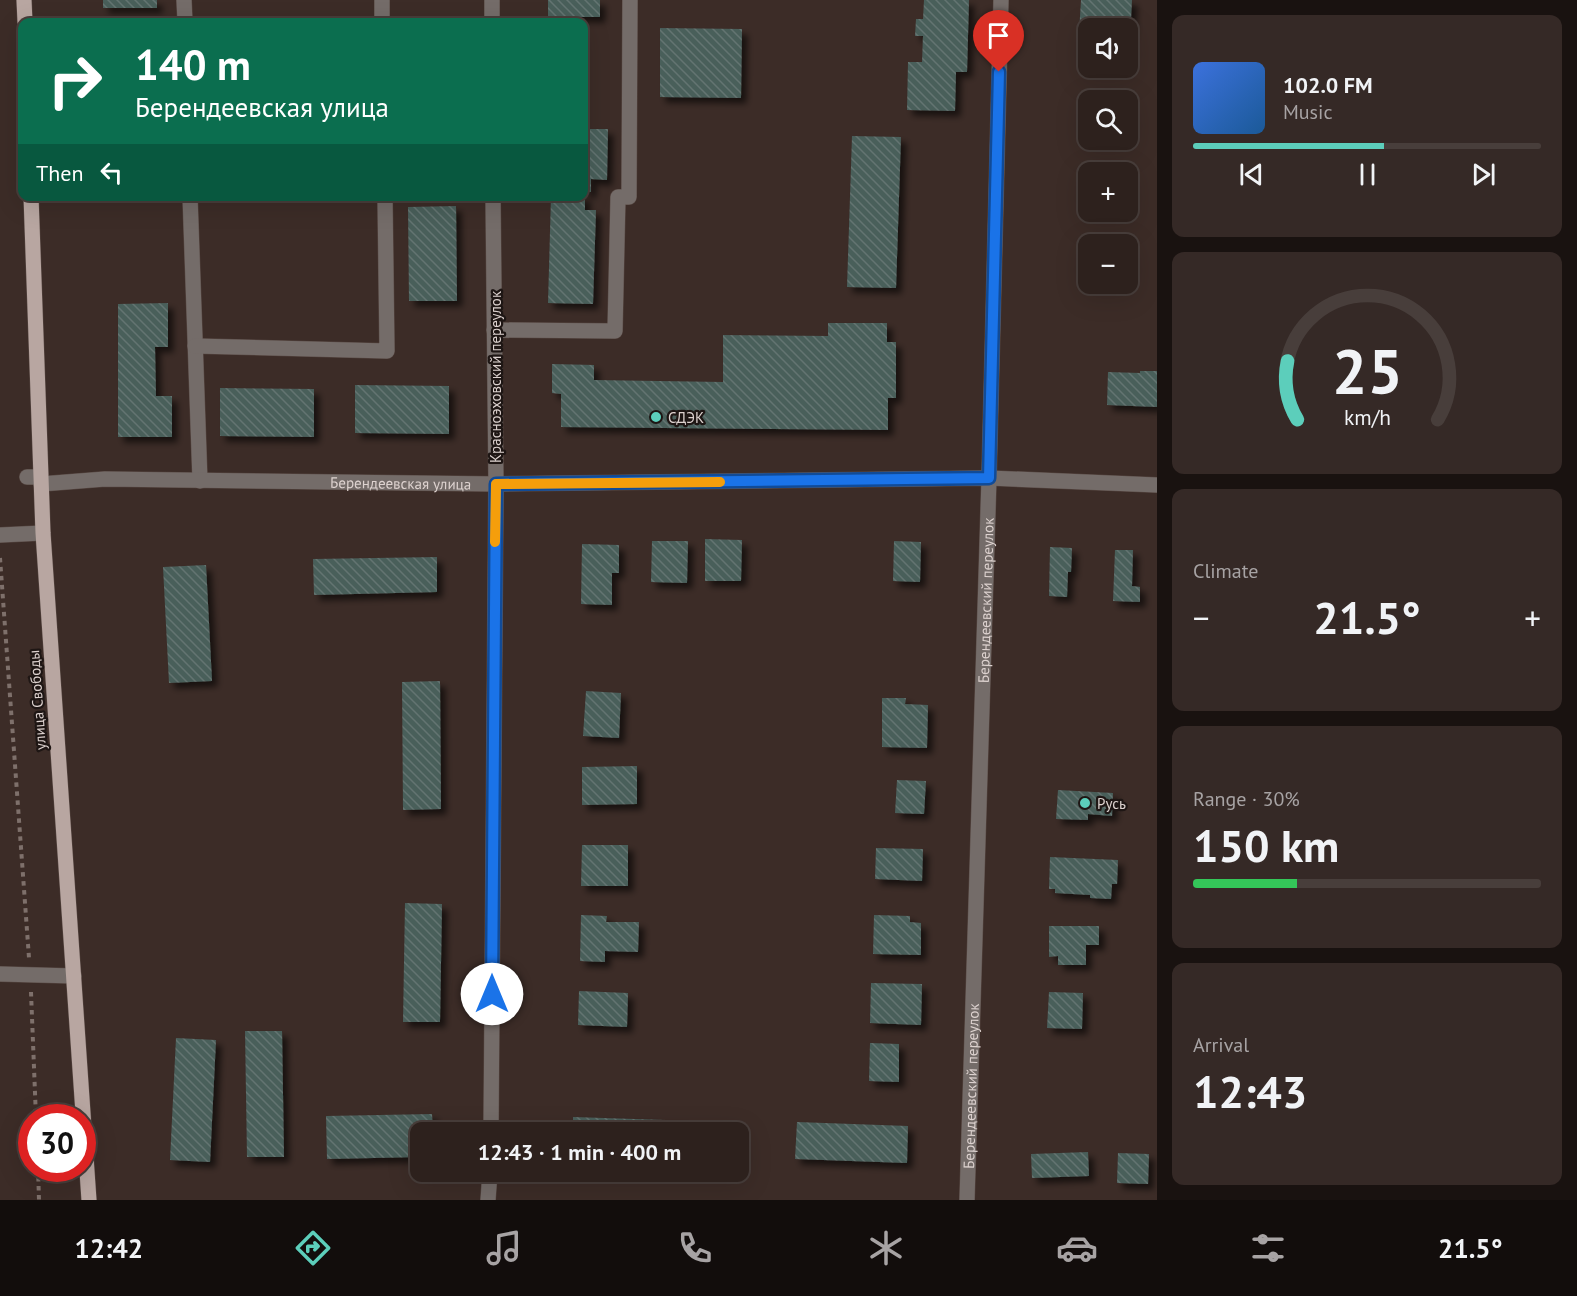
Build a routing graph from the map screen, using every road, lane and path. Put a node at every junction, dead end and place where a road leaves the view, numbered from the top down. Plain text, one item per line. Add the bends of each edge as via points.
1 (24, 0) edge
2 (184, 0) edge
3 (382, 0) edge
4 (492, 0) edge
5 (630, 0) edge
6 (1001, 0) edge
7 (25, 18) edge
8 (185, 18) edge
9 (382, 18) edge
10 (492, 18) edge
11 (31, 201) edge
12 (190, 201) edge
13 (385, 201) edge
14 (493, 201) edge
15 (494, 330) junction
16 (195, 346) junction
17 (989, 478) junction
18 (36, 479) junction
19 (200, 481) junction
20 (496, 484) junction
21 (1157, 485) edge
22 (43, 533) junction
23 (0, 535) edge
24 (0, 558) edge
25 (0, 974) edge
26 (30, 974) junction
27 (74, 976) junction
28 (35, 1104) edge
29 (491, 1122) edge
30 (38, 1182) edge
31 (489, 1182) edge
32 (39, 1200) edge
33 (89, 1200) edge
34 (488, 1200) edge
35 (967, 1200) edge

1 - 7 main road
2 - 8 street
3 - 9 street
4 - 10 street
5 - 15 street via 629,197 618,197 615,331
6 - 17 street, Берендеевский переулок
11 - 18 main road, улица Свободы
12 - 16 street
13 - 16 street via 387,351
14 - 15 street, Красноэховский переулок
15 - 20 street, Красноэховский переулок
16 - 19 street
17 - 20 street, Берендеевская улица
17 - 21 street, Берендеевская улица
17 - 35 street, Берендеевский переулок
18 - 19 street, Берендеевская улица
18 - 22 main road, улица Свободы
19 - 20 street, Берендеевская улица
20 - 29 street, Красноэховский переулок
22 - 23 street
22 - 27 main road, улица Свободы
24 - 26 path
25 - 26 street
26 - 27 street
26 - 28 path
27 - 33 main road, улица Свободы
30 - 32 path
31 - 34 street

